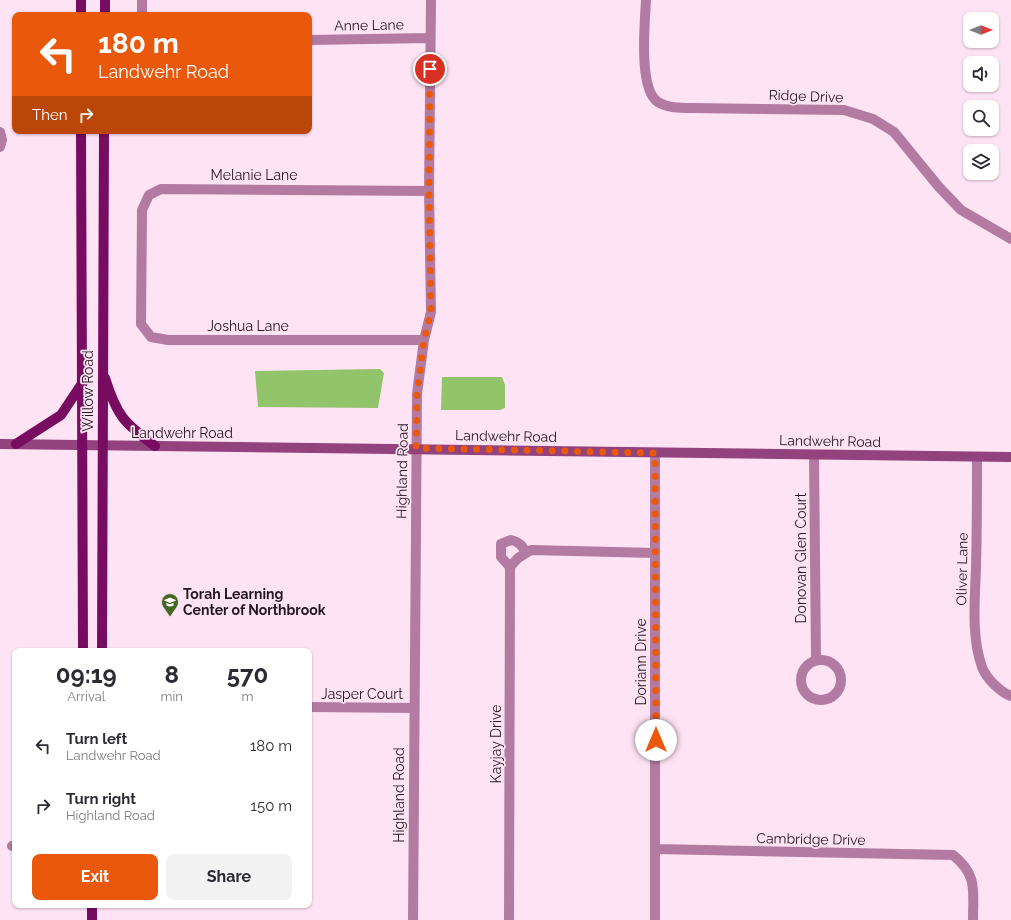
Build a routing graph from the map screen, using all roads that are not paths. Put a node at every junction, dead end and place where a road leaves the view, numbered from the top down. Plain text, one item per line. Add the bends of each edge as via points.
1 (81, 0) edge
2 (105, 0) edge
3 (142, 0) edge
4 (431, 0) edge
5 (646, 0) edge
6 (81, 12) edge
7 (105, 12) edge
8 (142, 12) edge
9 (430, 38) junction
10 (312, 40) edge
11 (0, 132) edge
12 (81, 134) edge
13 (104, 134) edge
14 (0, 148) edge
15 (429, 191) junction
16 (1011, 239) edge
17 (140, 262) joint
18 (424, 340) junction
19 (103, 369) junction
20 (83, 382) junction
21 (0, 444) edge
22 (16, 444) junction
23 (83, 446) junction
24 (102, 446) junction
25 (155, 446) junction
26 (416, 448) junction
27 (655, 453) junction
28 (814, 455) junction
29 (977, 457) junction
30 (1011, 457) edge
31 (526, 553) junction
32 (654, 553) junction
33 (510, 568) junction
34 (83, 648) edge
35 (102, 648) edge
36 (816, 660) junction
37 (1011, 696) edge
38 (312, 707) edge
39 (414, 708) junction
40 (656, 849) junction
41 (92, 908) edge
42 (92, 920) edge
43 (413, 920) edge
44 (509, 920) edge
45 (655, 920) edge
46 (973, 920) edge

1 - 6 main road
2 - 7 main road
3 - 8 street
4 - 9 street, Highland Road
5 - 16 street, Ridge Drive via 647,87 656,101 670,107 690,108 844,110 872,119 894,132 961,210
9 - 10 street, Anne Lane
9 - 15 street, Highland Road
11 - 14 street
12 - 20 main road, Willow Road
13 - 19 main road, Willow Road
15 - 17 street, Melanie Lane via 162,189 149,195 142,210
15 - 18 street, Highland Road via 431,312
17 - 18 street, Joshua Lane via 141,324 151,337 168,340
18 - 26 street, Highland Road via 417,394
19 - 24 main road, Willow Road
19 - 25 main road via 116,409 128,426
20 - 22 main road via 61,415
20 - 23 main road, Willow Road
21 - 22 main road, Landwehr Road
22 - 23 main road, Landwehr Road
23 - 24 main road, Landwehr Road
23 - 34 main road, Willow Road
24 - 25 main road, Landwehr Road
24 - 35 main road, Willow Road
25 - 26 main road, Landwehr Road
26 - 27 main road, Landwehr Road
26 - 39 street, Highland Road
27 - 28 main road, Landwehr Road
27 - 32 street, Doriann Drive
28 - 29 main road, Landwehr Road
28 - 36 street, Donovan Glen Court
29 - 30 main road, Landwehr Road
29 - 37 street, Oliver Lane via 974,605 978,653 982,669 1002,692
31 - 32 street via 531,550
31 - 33 street
31 - 33 street via 522,545 511,540 501,544 500,557
32 - 40 street, Doriann Drive
33 - 44 street, Kayjay Drive
36 - 36 street via 802,672 801,684 807,695 824,700 836,694 841,676 834,664
38 - 39 street, Jasper Court
39 - 43 street, Highland Road
40 - 45 street, Doriann Drive
40 - 46 street, Cambridge Drive via 953,855 963,864 973,880
41 - 42 main road

